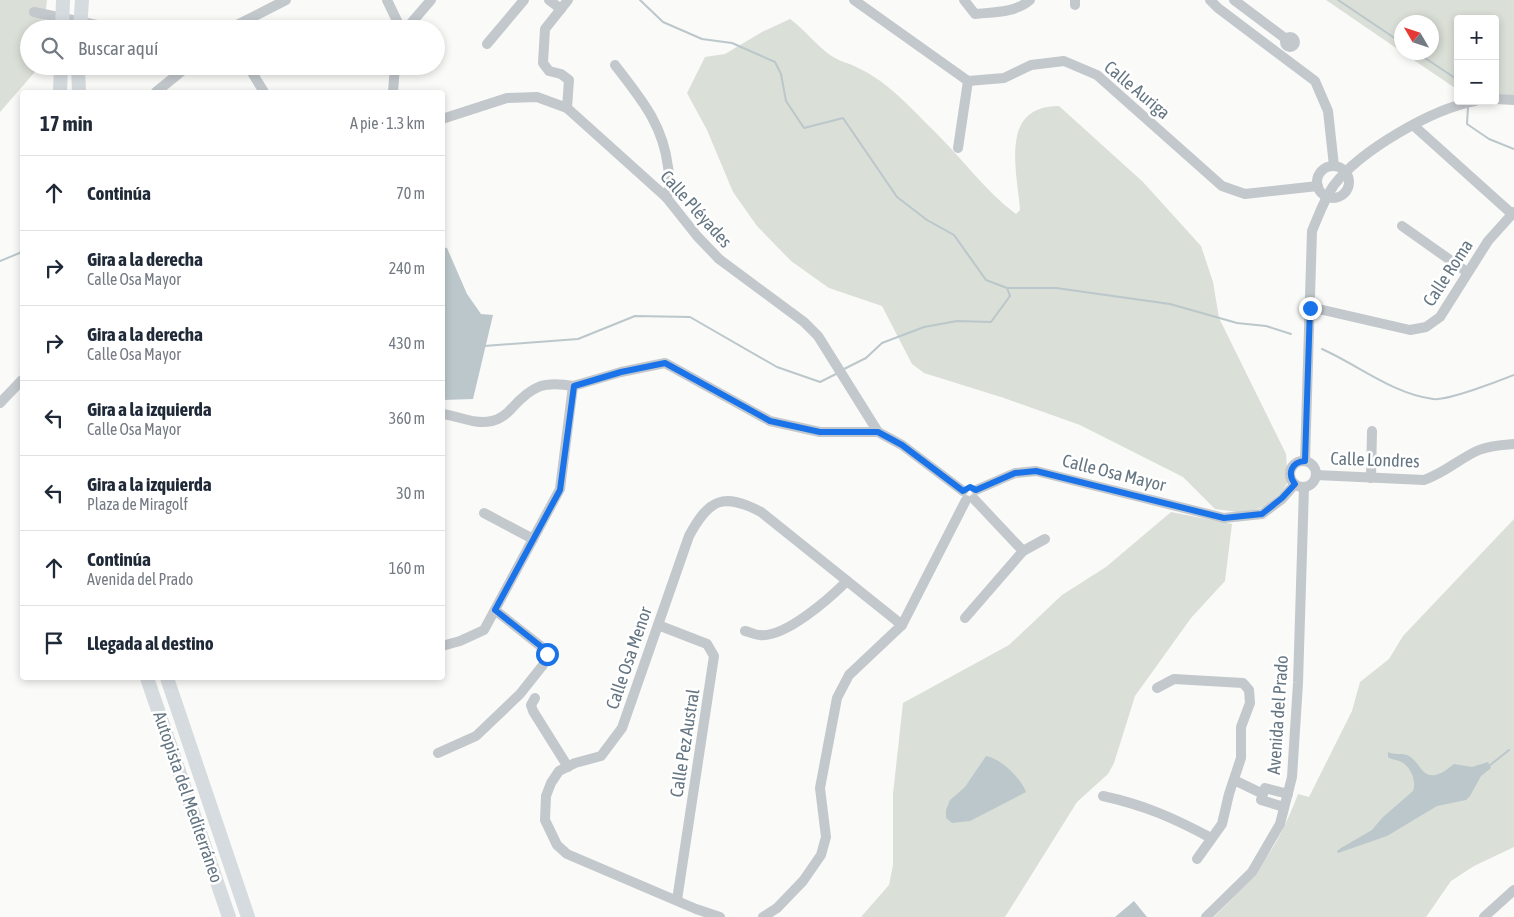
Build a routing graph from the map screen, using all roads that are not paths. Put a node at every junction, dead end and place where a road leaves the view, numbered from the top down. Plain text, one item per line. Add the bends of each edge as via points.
1 (62, 0) edge
2 (82, 0) edge
3 (286, 0) edge
4 (387, 0) edge
5 (431, 0) edge
6 (524, 0) edge
7 (549, 0) edge
8 (568, 0) edge
9 (854, 0) edge
10 (964, 0) edge
11 (1030, 0) edge
12 (1210, 0) edge
13 (1234, 0) edge
14 (561, 9) junction
15 (34, 12) dead end
16 (62, 20) edge
17 (72, 20) edge
18 (81, 20) edge
19 (246, 20) edge
20 (397, 20) edge
21 (414, 20) edge
22 (1286, 38) dead end
23 (487, 44) dead end
24 (615, 65) dead end
25 (61, 75) edge
26 (78, 75) edge
27 (177, 75) edge
28 (254, 75) edge
29 (394, 75) edge
30 (968, 81) junction
31 (60, 90) edge
32 (79, 90) edge
33 (158, 90) edge
34 (263, 90) edge
35 (393, 90) edge
36 (1499, 99) edge
37 (1514, 100) edge
38 (1462, 105) edge
39 (567, 108) junction
40 (445, 117) edge
41 (1413, 125) junction
42 (958, 148) dead end
43 (1334, 166) junction
44 (1346, 172) junction
45 (1318, 186) junction
46 (666, 197) junction
47 (1327, 197) junction
48 (1513, 213) edge
49 (1402, 226) dead end
50 (1467, 272) junction
51 (1310, 308) junction
52 (20, 382) edge
53 (574, 386) junction
54 (0, 402) edge
55 (445, 415) edge
56 (1372, 431) dead end
57 (878, 432) junction
58 (1514, 444) edge
59 (1305, 461) junction
60 (1316, 475) junction
61 (1371, 478) junction
62 (1300, 485) junction
63 (970, 495) junction
64 (484, 513) dead end
65 (532, 538) junction
66 (1045, 540) dead end
67 (1023, 551) junction
68 (848, 581) junction
69 (495, 610) junction
70 (965, 618) dead end
71 (658, 625) junction
72 (902, 625) junction
73 (745, 631) dead end
74 (445, 645) edge
75 (148, 680) edge
76 (168, 680) edge
77 (1157, 688) dead end
78 (535, 698) dead end
79 (440, 752) dead end
80 (568, 767) junction
81 (1234, 780) junction
82 (1261, 793) junction
83 (1288, 794) junction
84 (1103, 796) dead end
85 (1284, 807) junction
86 (1211, 838) junction
87 (1198, 859) dead end
88 (1514, 890) edge
89 (677, 900) junction
90 (229, 917) edge
91 (248, 917) edge
92 (720, 917) edge
93 (763, 917) edge
94 (1206, 917) edge
95 (1484, 917) edge

1 - 16 highway
2 - 18 highway
3 - 19 street
4 - 20 street
5 - 21 street
6 - 23 street
7 - 14 street
8 - 14 street
9 - 30 street
10 - 11 street via 975,14 1002,12
12 - 43 street via 1315,81 1328,111
13 - 22 street
14 - 39 street via 545,29 544,63 549,71 569,80
15 - 17 street
24 - 46 street via 650,112 662,136 671,188
25 - 31 highway
26 - 32 highway
27 - 33 street
28 - 34 street
29 - 35 street
30 - 42 street
30 - 45 street, Calle Auriga via 1004,78 1031,65 1064,61 1097,75 1222,186 1245,194
36 - 37 street
38 - 41 street via 1431,115
39 - 40 street, Calle Pléyades via 537,97 508,98
39 - 46 street, Calle Pléyades
41 - 44 street via 1360,159
41 - 48 street
43 - 44 street
43 - 45 street via 1320,172
44 - 47 street
45 - 47 street
46 - 57 street, Calle Pléyades via 719,259 818,336
47 - 51 street via 1312,230
48 - 50 street, Calle Roma via 1488,240
49 - 50 street
50 - 51 street, Calle Roma via 1440,317 1426,327 1410,330
51 - 59 street
52 - 54 street
53 - 55 street via 553,384 536,387 504,416 491,422 474,422
53 - 57 street via 665,363 770,421 820,432
53 - 65 street via 560,490
56 - 61 street
57 - 63 street via 902,445
58 - 61 street, Calle Londres via 1478,450 1424,480
59 - 60 street via 1313,465
59 - 62 street via 1294,464 1291,469 1292,480
60 - 61 street, Calle Londres
60 - 62 street via 1310,485
62 - 63 street, Calle Osa Mayor via 1262,514 1224,518 1036,471 1015,473
62 - 83 street, Avenida del Prado via 1298,683
63 - 67 street
63 - 72 street
64 - 65 street
65 - 69 street
66 - 67 street
67 - 70 street
68 - 71 street, Calle Osa Menor via 761,512 741,502 718,502 701,514 689,536
68 - 72 street, Calle Osa Menor
68 - 73 street via 820,607 789,626 761,636
69 - 74 street via 484,630
69 - 79 street via 543,648 547,660 520,694 472,738
71 - 80 street, Calle Osa Menor via 622,728 601,756
71 - 89 street, Calle Pez Austral via 707,644 714,656
72 - 93 street via 849,675 837,698 820,788 826,837 821,855 803,881
75 - 90 highway, Autopista del Mediterráneo
76 - 91 highway, Autopista del Mediterráneo
77 - 81 street via 1174,679 1243,683 1249,690 1250,703 1241,727 1241,758
78 - 80 street via 531,705 533,711
80 - 89 street, Calle Osa Menor via 559,771 546,796 545,820 557,845 567,854
81 - 82 street
81 - 86 street via 1222,824
82 - 83 street via 1265,788
82 - 85 street via 1261,800
83 - 85 street, Avenida del Prado
84 - 86 street via 1140,804
85 - 94 street, Avenida del Prado via 1280,824 1252,872
86 - 87 street
88 - 95 street
89 - 92 street, Calle Osa Menor

